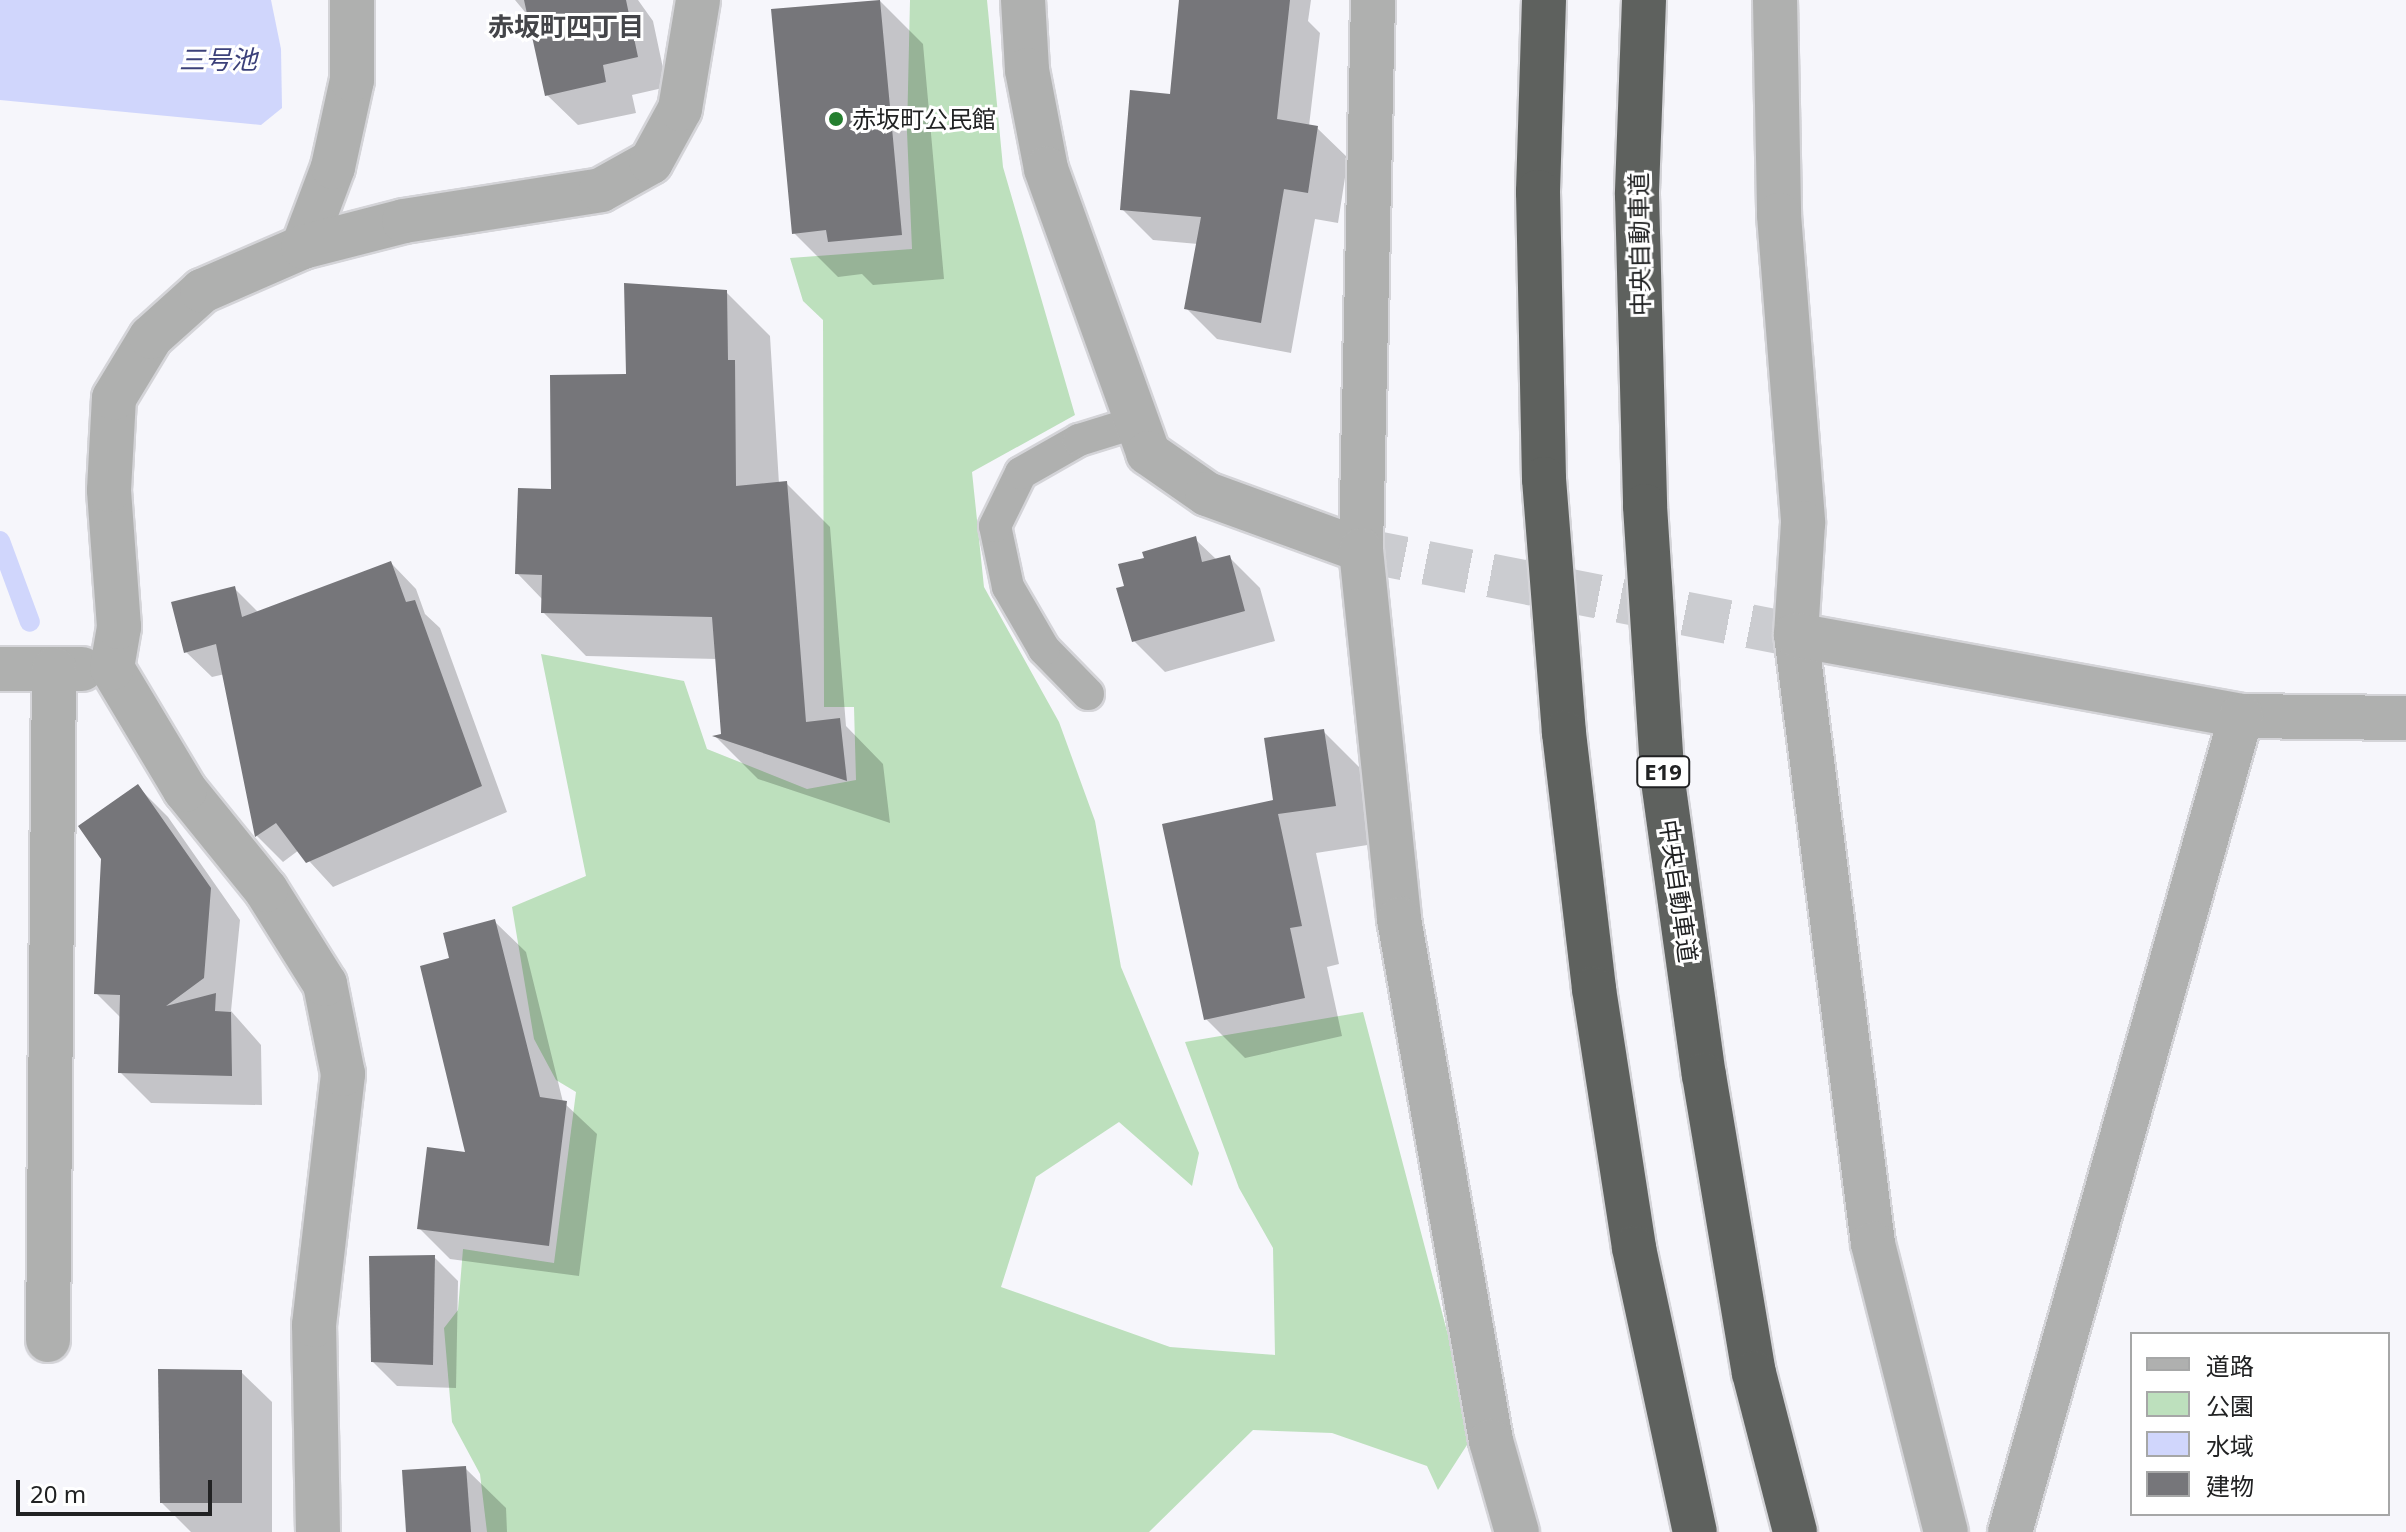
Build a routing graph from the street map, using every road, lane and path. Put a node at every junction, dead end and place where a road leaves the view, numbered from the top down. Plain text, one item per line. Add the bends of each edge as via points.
1 (352, 0) edge
2 (698, 0) edge
3 (1023, 0) edge
4 (1373, 0) edge
5 (1544, 0) edge
6 (1644, 0) edge
7 (1775, 0) edge
8 (303, 247) junction
9 (1137, 422) junction
10 (1361, 550) junction
11 (1796, 635) junction
12 (112, 668) junction
13 (0, 669) edge
14 (54, 669) junction
15 (1088, 694) dead end
16 (2241, 716) junction
17 (2406, 718) edge
18 (48, 1340) dead end
19 (318, 1532) edge
20 (1517, 1532) edge
21 (1695, 1532) edge
22 (1795, 1532) edge
23 (1946, 1532) edge
24 (2010, 1532) edge

1 - 8 street via 352,80 333,167
2 - 8 street via 680,109 651,162 601,190 404,221
3 - 9 street via 1027,70 1046,169
4 - 10 street
5 - 21 highway via 1538,192 1544,479 1564,733 1594,989 1634,1248
6 - 22 highway, 中央自動車道 / E19 via 1637,195 1645,506 1663,781 1704,1075 1754,1373
7 - 11 street via 1779,215 1803,523
8 - 12 street via 202,291 151,337 114,398 109,490 119,627
9 - 10 street via 1148,453 1207,494
9 - 15 lane via 1079,440 1021,473 995,526 1008,587 1044,649
10 - 20 street via 1399,919 1491,1441
11 - 16 street
11 - 23 street via 1873,1244
12 - 14 street
12 - 19 street via 185,790 266,890 325,984 343,1074 314,1325
13 - 14 street
14 - 18 street
16 - 17 street
16 - 24 street

